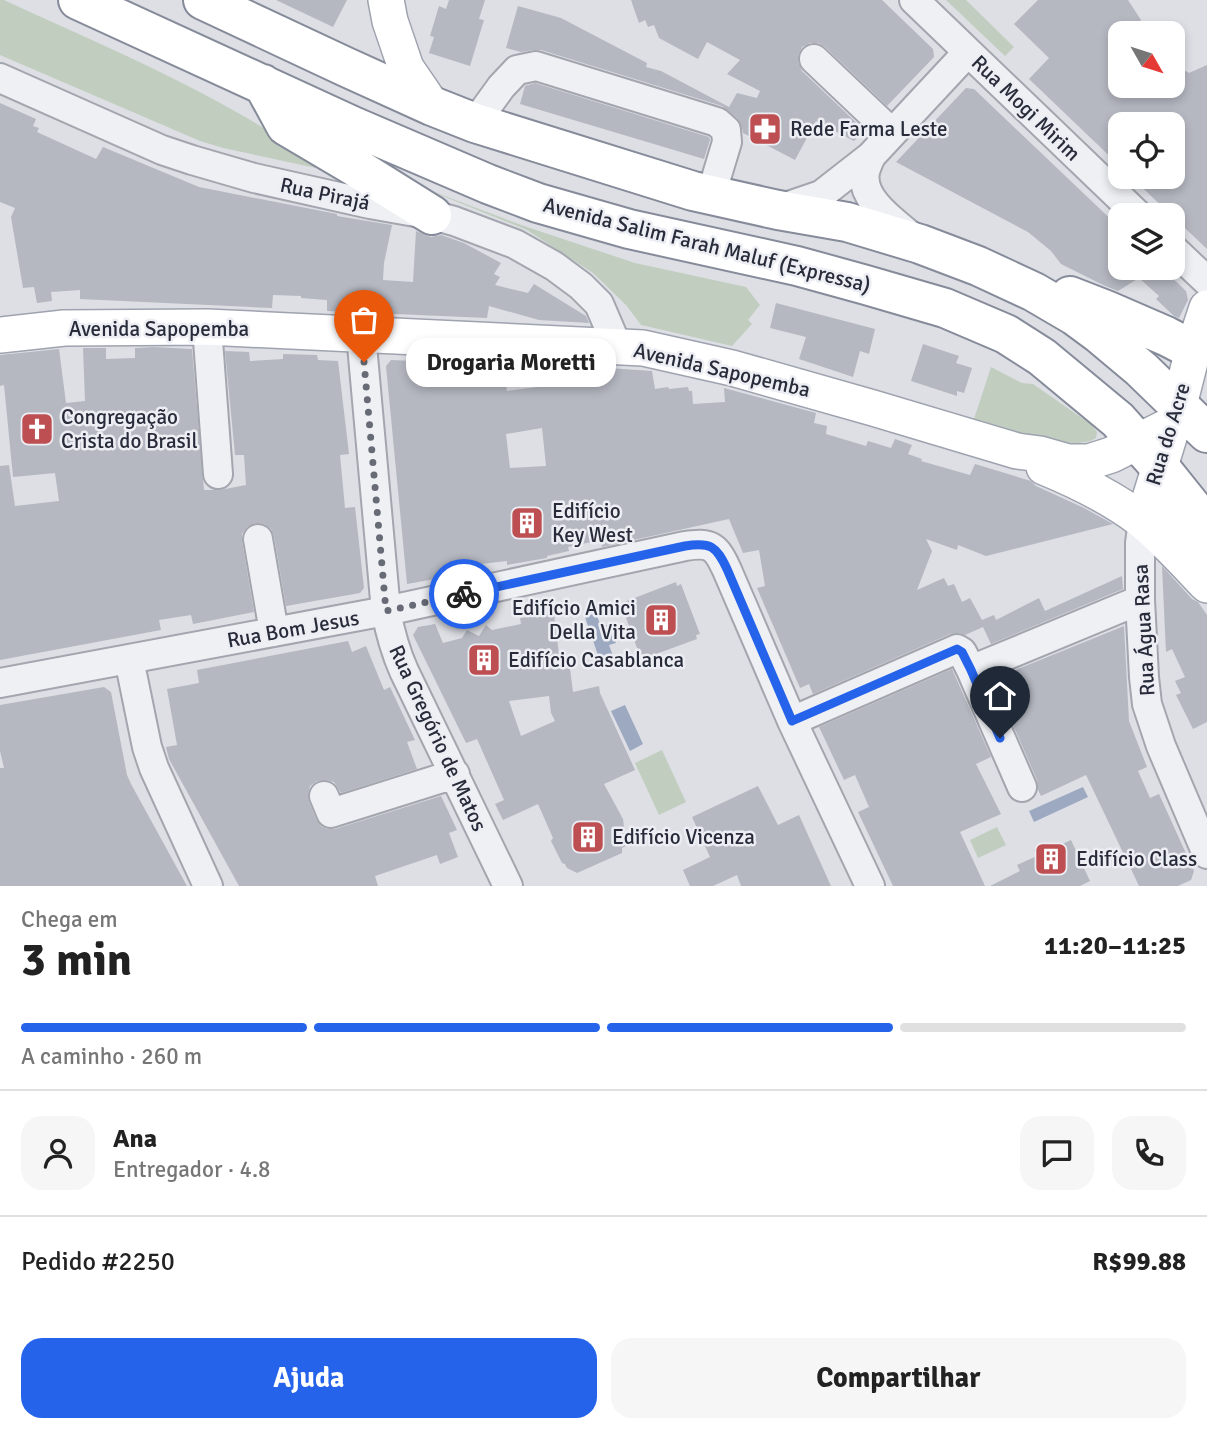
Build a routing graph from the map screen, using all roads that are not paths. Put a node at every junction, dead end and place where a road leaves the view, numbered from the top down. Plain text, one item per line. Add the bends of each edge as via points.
1 (78, 0) edge
2 (203, 0) edge
3 (386, 0) edge
4 (914, 0) edge
5 (968, 52) junction
6 (814, 58) dead end
7 (0, 78) edge
8 (263, 84) junction
9 (432, 106) junction
10 (475, 123) junction
11 (892, 133) junction
12 (871, 156) junction
13 (711, 195) junction
14 (1125, 203) edge
15 (778, 210) junction
16 (432, 215) junction
17 (920, 244) junction
18 (1185, 260) edge
19 (1207, 281) edge
20 (1034, 292) junction
21 (207, 327) junction
22 (1202, 327) edge
23 (361, 334) junction
24 (0, 335) edge
25 (617, 346) junction
26 (1186, 421) edge
27 (1017, 452) junction
28 (1148, 453) junction
29 (218, 474) dead end
30 (1143, 521) junction
31 (1207, 526) edge
32 (258, 539) dead end
33 (1207, 562) edge
34 (1207, 585) edge
35 (1140, 600) junction
36 (386, 611) junction
37 (274, 632) junction
38 (129, 659) junction
39 (971, 670) junction
40 (0, 683) edge
41 (792, 721) junction
42 (455, 774) junction
43 (1022, 788) dead end
44 (324, 796) dead end
45 (1207, 854) edge
46 (208, 886) edge
47 (508, 886) edge
48 (870, 886) edge

1 - 8 highway, Avenida Salim Farah Maluf (Expressa)
2 - 9 highway
3 - 9 main road via 406,68
4 - 5 street, Rua Mogi Mirim
5 - 11 street
5 - 14 street, Rua Mogi Mirim
6 - 11 street
7 - 16 street, Rua Pirajá via 192,160 254,178
8 - 16 highway via 285,126
8 - 28 highway, Avenida Salim Farah Maluf (Expressa) via 538,203 629,229 797,266 945,308 1006,334 1042,357 1118,420
9 - 10 highway
10 - 13 highway
10 - 13 street via 517,70 536,66 717,122 726,130 727,142
11 - 12 street
12 - 15 street via 821,195
12 - 17 street via 865,180 873,200
13 - 15 highway
15 - 17 highway via 847,222
16 - 25 street, Rua Pirajá via 515,244 554,266 599,304
17 - 20 highway
18 - 19 street
20 - 22 highway via 1080,299 1166,336
20 - 26 highway via 1075,316 1141,369
21 - 23 main road, Avenida Sapopemba
21 - 24 main road, Avenida Sapopemba via 64,328
21 - 29 street
22 - 26 main road, Rua do Acre
23 - 25 main road, Avenida Sapopemba
23 - 36 street, Rua Gregório de Matos
25 - 27 main road, Avenida Sapopemba via 732,368
26 - 28 main road, Avenida Sapopemba
27 - 28 main road, Avenida Sapopemba via 1068,462
27 - 30 main road, Avenida Sapopemba
28 - 30 main road, Rua do Acre
28 - 31 highway, Avenida Salim Farah Maluf (Expressa)
28 - 33 highway
30 - 34 main road, Avenida Sapopemba
30 - 35 street, Rua Água Rasa
32 - 37 street
35 - 39 street
35 - 45 street, Rua Água Rasa via 1147,704
36 - 37 street, Rua Bom Jesus
36 - 41 street, Rua Bom Jesus via 685,546 708,545 715,548 727,569
36 - 42 street, Rua Gregório de Matos via 395,652
37 - 38 street, Rua Bom Jesus
38 - 40 street, Rua Bom Jesus
38 - 46 street via 154,768
39 - 41 street via 962,652 953,650
39 - 43 street
41 - 48 street
42 - 44 street via 331,813
42 - 47 street, Rua Gregório de Matos

